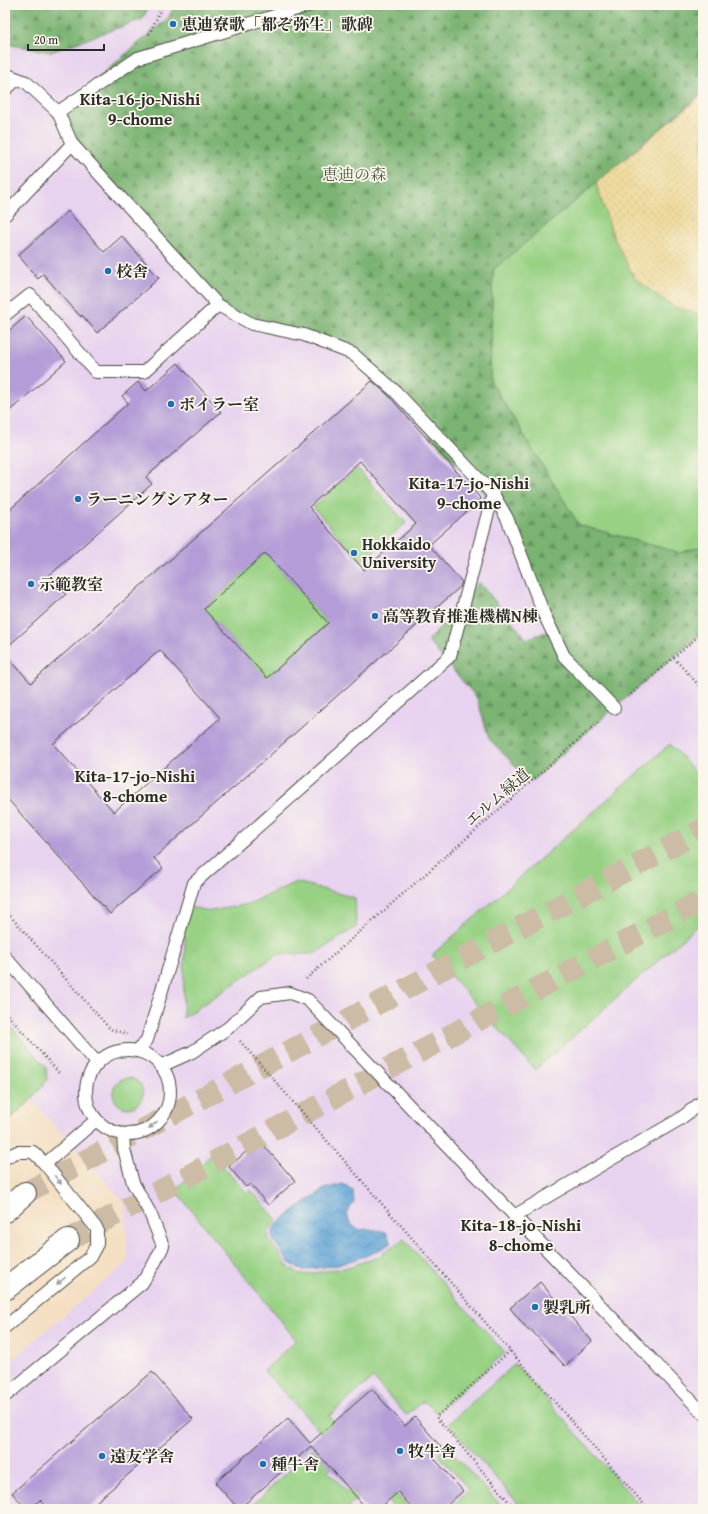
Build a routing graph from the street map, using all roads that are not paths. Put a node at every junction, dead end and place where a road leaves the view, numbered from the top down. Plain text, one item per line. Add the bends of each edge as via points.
1 (310, 5) edge
2 (5, 74) edge
3 (17, 79) junction
4 (5, 90) edge
5 (58, 112) junction
6 (72, 144) junction
7 (5, 215) edge
8 (218, 305) junction
9 (5, 315) edge
10 (493, 494) junction
11 (614, 708) road end
12 (5, 957) edge
13 (137, 1051) junction
14 (97, 1063) junction
15 (161, 1066) junction
16 (703, 1101) edge
17 (96, 1120) junction
18 (123, 1134) junction
19 (5, 1158) edge
20 (45, 1164) junction
21 (25, 1193) tunnel mouth
22 (5, 1212) edge
23 (514, 1216) junction
24 (68, 1240) tunnel mouth
25 (5, 1289) edge
26 (5, 1327) edge
27 (5, 1396) edge
28 (703, 1413) edge

1 - 5 lane via 138,58
2 - 3 lane
3 - 4 lane
3 - 5 lane via 26,82
5 - 6 lane
6 - 7 lane
6 - 8 lane
8 - 9 lane via 144,372 96,372 30,294
8 - 10 lane via 252,324 304,335 353,354 395,391
10 - 11 lane via 507,518 543,612 564,656
10 - 13 lane via 450,656 194,884 147,1040
12 - 14 lane
13 - 14 lane via 122,1050
13 - 15 lane via 150,1056
14 - 17 lane via 86,1083 88,1106
15 -> 18 lane via 168,1078 168,1106 161,1118 150,1128 138,1134
15 - 23 lane via 192,1052 228,1028 261,997 290,993 308,1000
16 - 23 lane via 680,1119
17 - 18 lane via 112,1132
17 - 20 lane
18 - 27 lane via 124,1149 133,1182 150,1213 163,1246 142,1283
19 - 20 lane via 17,1152 33,1152
20 -> 26 lane via 97,1229 97,1244 90,1257
21 - 22 street
23 - 28 lane
24 - 25 street

